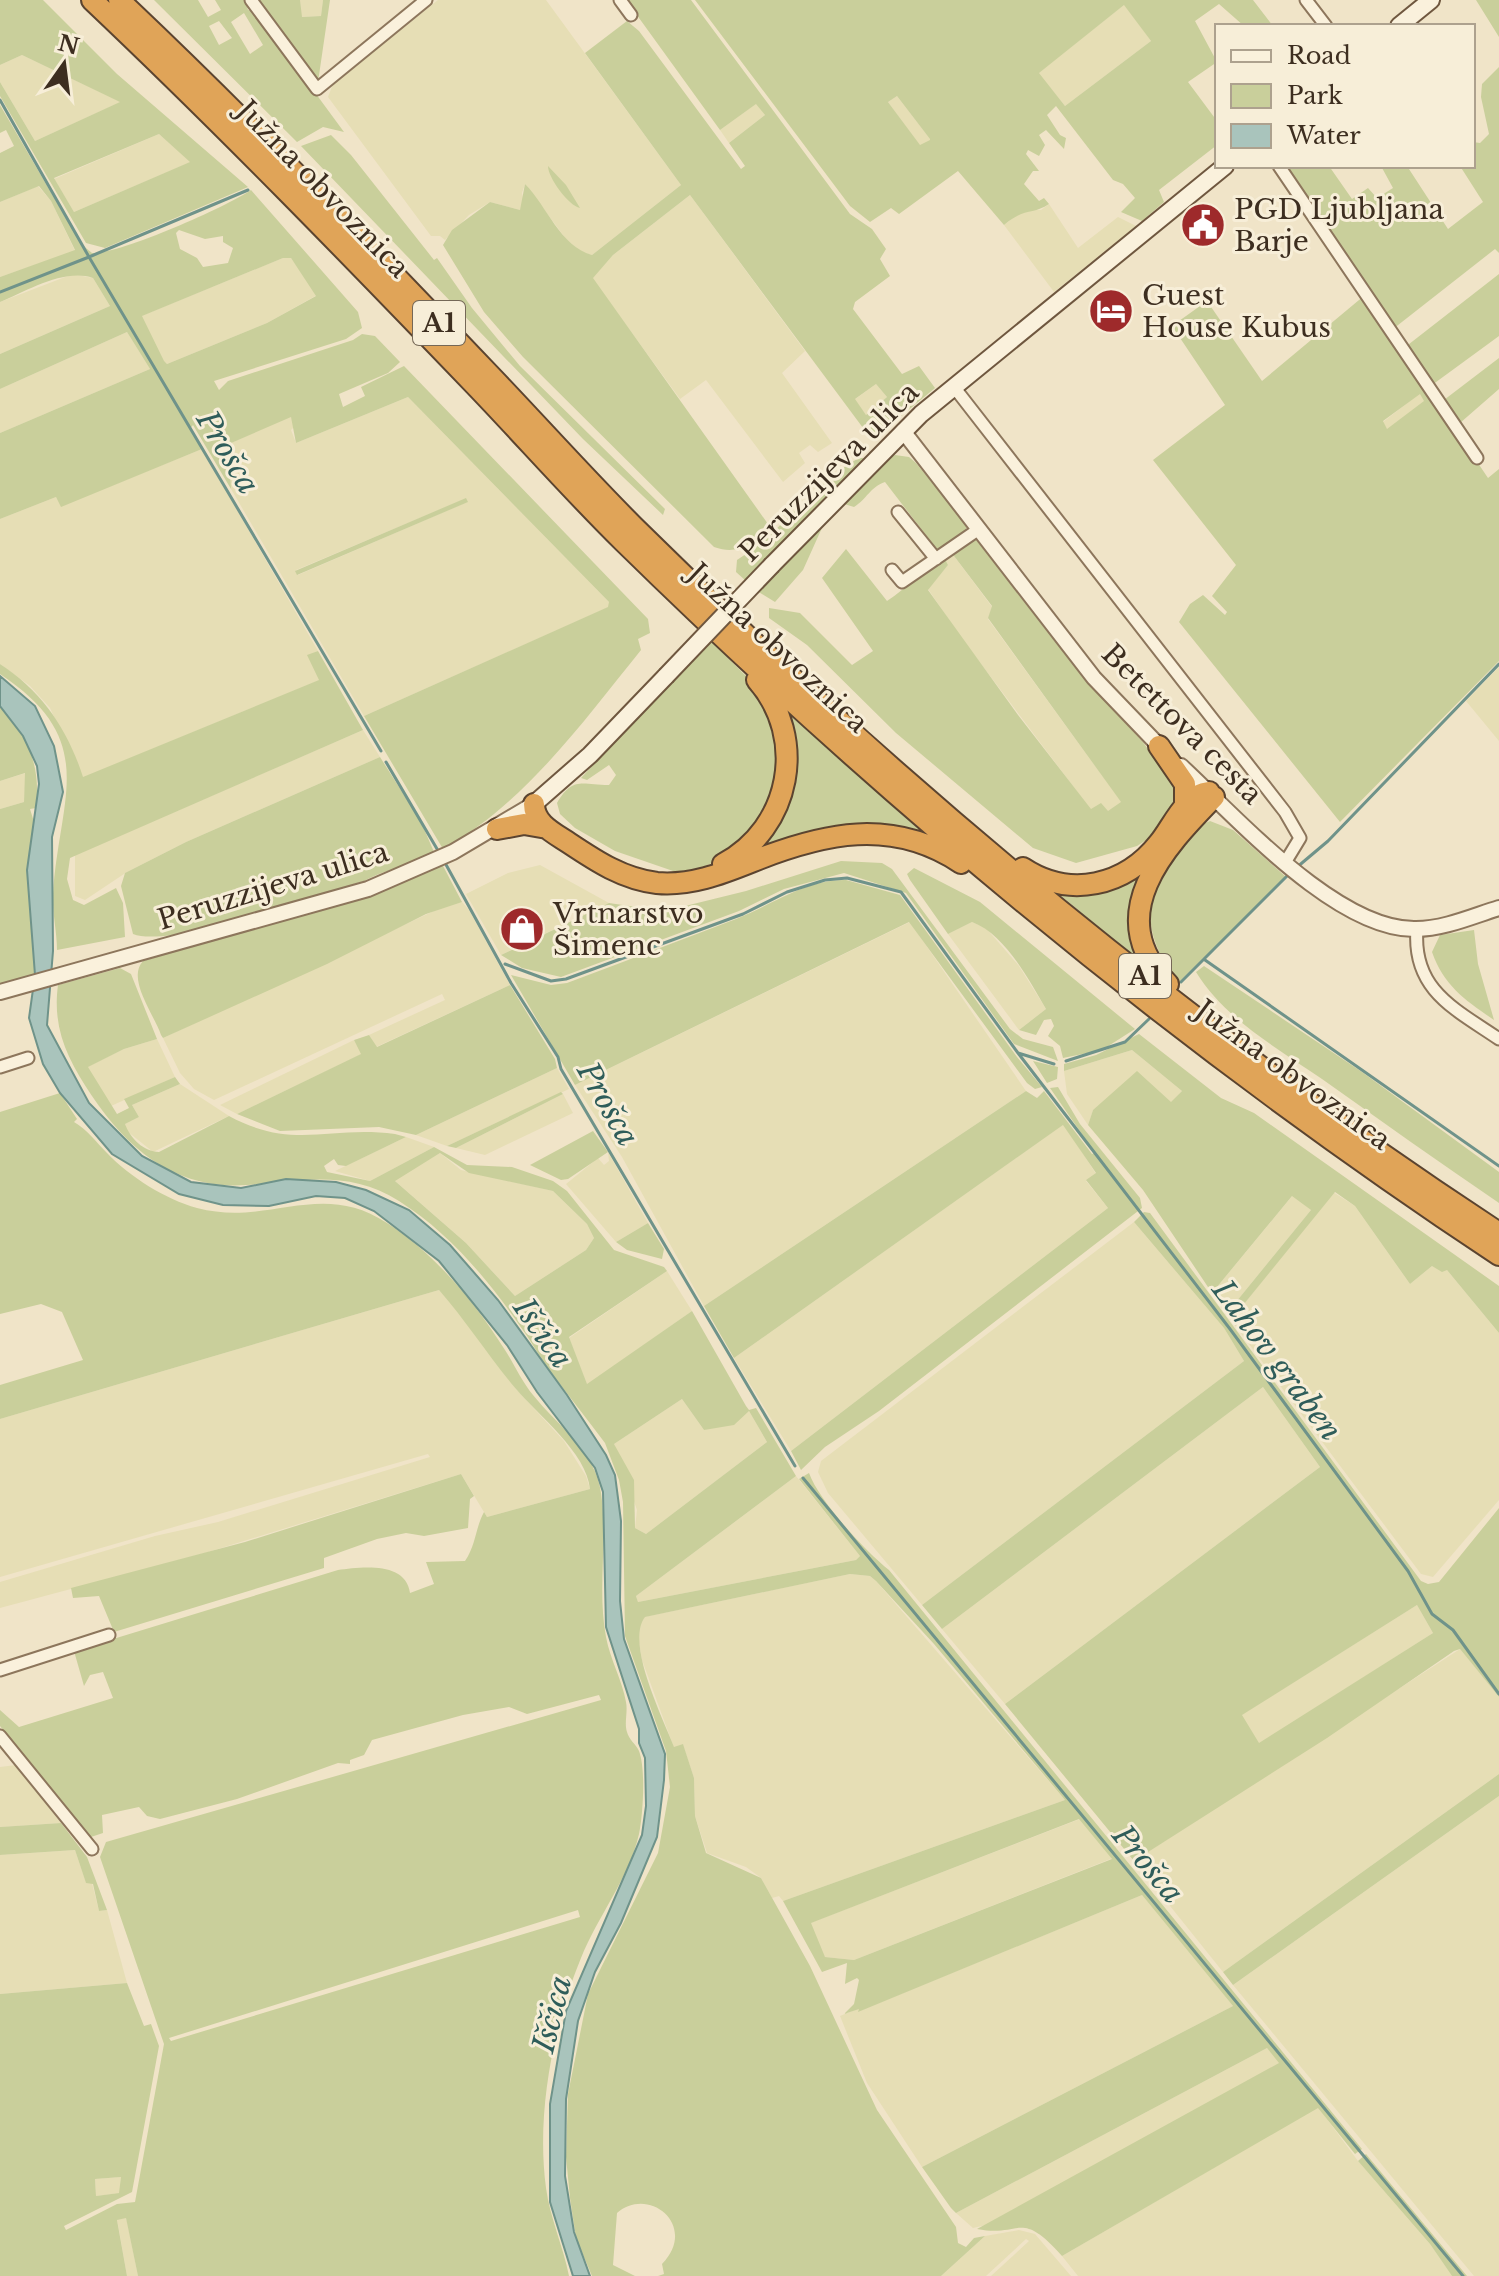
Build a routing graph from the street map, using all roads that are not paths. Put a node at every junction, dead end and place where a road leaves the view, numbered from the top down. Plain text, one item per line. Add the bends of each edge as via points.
1 (92, 0) edge
2 (119, 0) edge
3 (251, 0) edge
4 (426, 0) edge
5 (620, 0) edge
6 (1306, 0) edge
7 (1431, 0) edge
8 (631, 15) dead end
9 (1324, 24) edge
10 (1401, 24) edge
11 (1223, 168) edge
12 (1280, 168) edge
13 (954, 387) junction
14 (903, 431) junction
15 (1477, 458) dead end
16 (898, 512) dead end
17 (979, 529) junction
18 (936, 559) junction
19 (892, 570) dead end
20 (738, 651) junction
21 (1159, 746) junction
22 (1212, 795) junction
23 (535, 803) junction
24 (1185, 808) junction
25 (960, 826) junction
26 (548, 828) junction
27 (497, 829) junction
28 (1292, 867) junction
29 (1024, 903) junction
30 (1499, 908) edge
31 (1417, 929) junction
32 (0, 992) edge
33 (1499, 1039) edge
34 (28, 1058) dead end
35 (0, 1067) edge
36 (1335, 1120) junction
37 (1499, 1233) edge
38 (1499, 1255) edge
39 (109, 1635) dead end
40 (0, 1670) edge
41 (0, 1736) edge
42 (92, 1849) dead end

1 - 20 highway, Južna obvoznica / A1 via 224,127 623,541
2 - 25 highway, Južna obvoznica / A1 via 323,203 636,529
3 - 4 street via 317,89
5 - 8 street
6 - 9 street
7 - 10 main road
11 - 13 main road, Peruzzijeva ulica
12 - 15 street
13 - 14 main road, Peruzzijeva ulica
13 - 28 street, Peruzzijeva ulica via 1285,812 1300,838
14 - 17 street, Betettova cesta
14 - 23 main road, Peruzzijeva ulica, bridge via 590,755
16 - 18 street
17 - 18 street
17 - 21 street, Betettova cesta via 1094,678
18 - 19 street via 902,582
20 - 23 highway via 741,664 776,709 787,758 778,804 741,852 693,874 643,873 599,853
20 - 29 highway, Južna obvoznica / A1
21 - 22 street, Betettova cesta
21 - 24 highway via 1185,784
22 - 24 highway via 1197,795
22 - 28 street, Betettova cesta
22 - 36 highway via 1175,835 1149,878 1140,908 1145,948 1167,984 1306,1091
23 - 26 highway via 535,816
23 - 27 street, Peruzzijeva ulica
24 - 25 highway via 1160,843 1133,868 1086,886 1033,874
25 - 36 highway, Južna obvoznica / A1 via 1112,951
26 - 27 highway via 524,824
26 - 29 highway via 613,870 666,884 712,877 825,836 898,836 947,854 1001,894
27 - 32 street, Peruzzijeva ulica via 368,889
28 - 31 street, Betettova cesta via 1346,910 1383,925
29 - 38 highway, Južna obvoznica / A1 via 1292,1113
30 - 31 street, Betettova cesta
31 - 33 street via 1420,972 1433,990
34 - 35 street
36 - 37 highway, Južna obvoznica / A1
39 - 40 street
41 - 42 street

